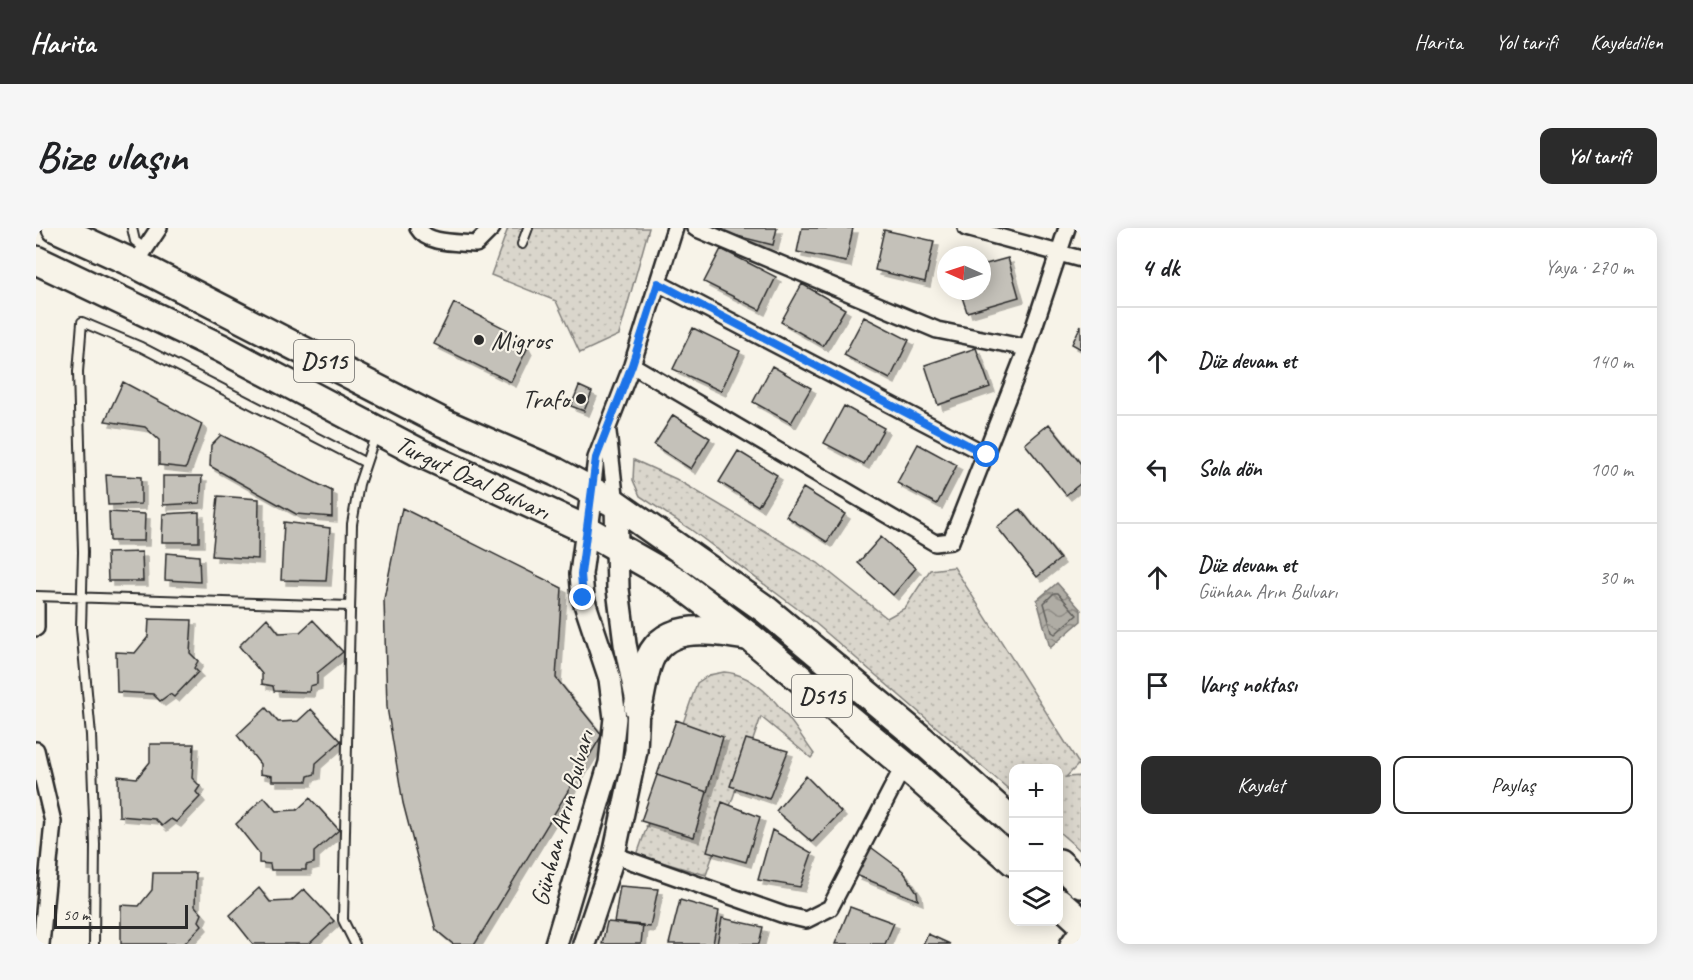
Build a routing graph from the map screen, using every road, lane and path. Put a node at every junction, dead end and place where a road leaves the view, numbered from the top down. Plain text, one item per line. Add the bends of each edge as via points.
1 (56, 228) edge
2 (132, 228) edge
3 (159, 228) edge
4 (418, 228) edge
5 (492, 228) edge
6 (528, 228) edge
7 (675, 228) edge
8 (695, 228) edge
9 (966, 228) edge
10 (1067, 228) edge
11 (522, 244) dead end
12 (1059, 253) junction
13 (140, 256) junction
14 (1081, 259) edge
15 (36, 260) edge
16 (658, 283) junction
17 (1028, 348) junction
18 (632, 365) junction
19 (376, 430) junction
20 (608, 432) junction
21 (987, 455) junction
22 (366, 463) junction
23 (592, 492) junction
24 (616, 504) junction
25 (587, 530) junction
26 (617, 547) junction
27 (36, 596) edge
28 (82, 599) junction
29 (36, 604) edge
30 (350, 606) junction
31 (36, 628) edge
32 (750, 637) junction
33 (638, 707) junction
34 (36, 750) edge
35 (904, 765) junction
36 (1009, 818) edge
37 (614, 855) junction
38 (1009, 858) edge
39 (1063, 867) edge
40 (1081, 884) edge
41 (1063, 906) edge
42 (1081, 924) edge
43 (40, 944) edge
44 (94, 944) edge
45 (355, 944) edge
46 (556, 944) edge
47 (584, 944) edge
48 (1068, 944) edge

1 - 13 highway, Turgut Özal Bulvarı / D515
2 - 13 lane
3 - 13 street
4 - 5 street via 435,240 476,244
6 - 11 lane
7 - 16 street
8 - 17 street via 937,330
9 - 12 street
10 - 12 street
12 - 14 street
12 - 17 street
13 - 23 highway, Turgut Özal Bulvarı / D515 via 444,423
15 - 19 highway, Turgut Özal Bulvarı / D515 via 221,348
16 - 18 street
16 - 21 street
17 - 21 street
18 - 20 street
18 - 21 street via 934,543 951,541
19 - 22 lane
19 - 25 highway, Turgut Özal Bulvarı / D515
20 - 23 street via 596,458
20 - 24 street
22 - 28 lane via 141,347 82,322 78,372
22 - 30 lane via 352,524
23 - 24 highway, Turgut Özal Bulvarı / D515
23 - 25 main road, Günhan Arın Bulvarı
24 - 26 main road, Günhan Arın Bulvarı
24 - 36 highway, Turgut Özal Bulvarı / D515 via 765,609
25 - 26 highway, Turgut Özal Bulvarı / D515
25 - 46 main road, Günhan Arın Bulvarı via 581,574 583,598 610,679 615,718 610,763
26 - 32 highway, Turgut Özal Bulvarı / D515 via 675,580
26 - 33 main road, Günhan Arın Bulvarı via 625,644
27 - 28 lane
28 - 30 lane
28 - 44 lane via 95,846
29 - 31 street
30 - 45 lane via 342,920
32 - 33 highway via 706,630 670,636 657,646 647,664
32 - 35 highway, Turgut Özal Bulvarı / D515
33 - 37 main road, Günhan Arın Bulvarı via 636,751
34 - 43 street via 53,822
35 - 37 street via 830,908 806,920
35 - 38 highway, Turgut Özal Bulvarı / D515
37 - 47 main road, Günhan Arın Bulvarı
39 - 40 highway
41 - 42 highway
42 - 48 street

